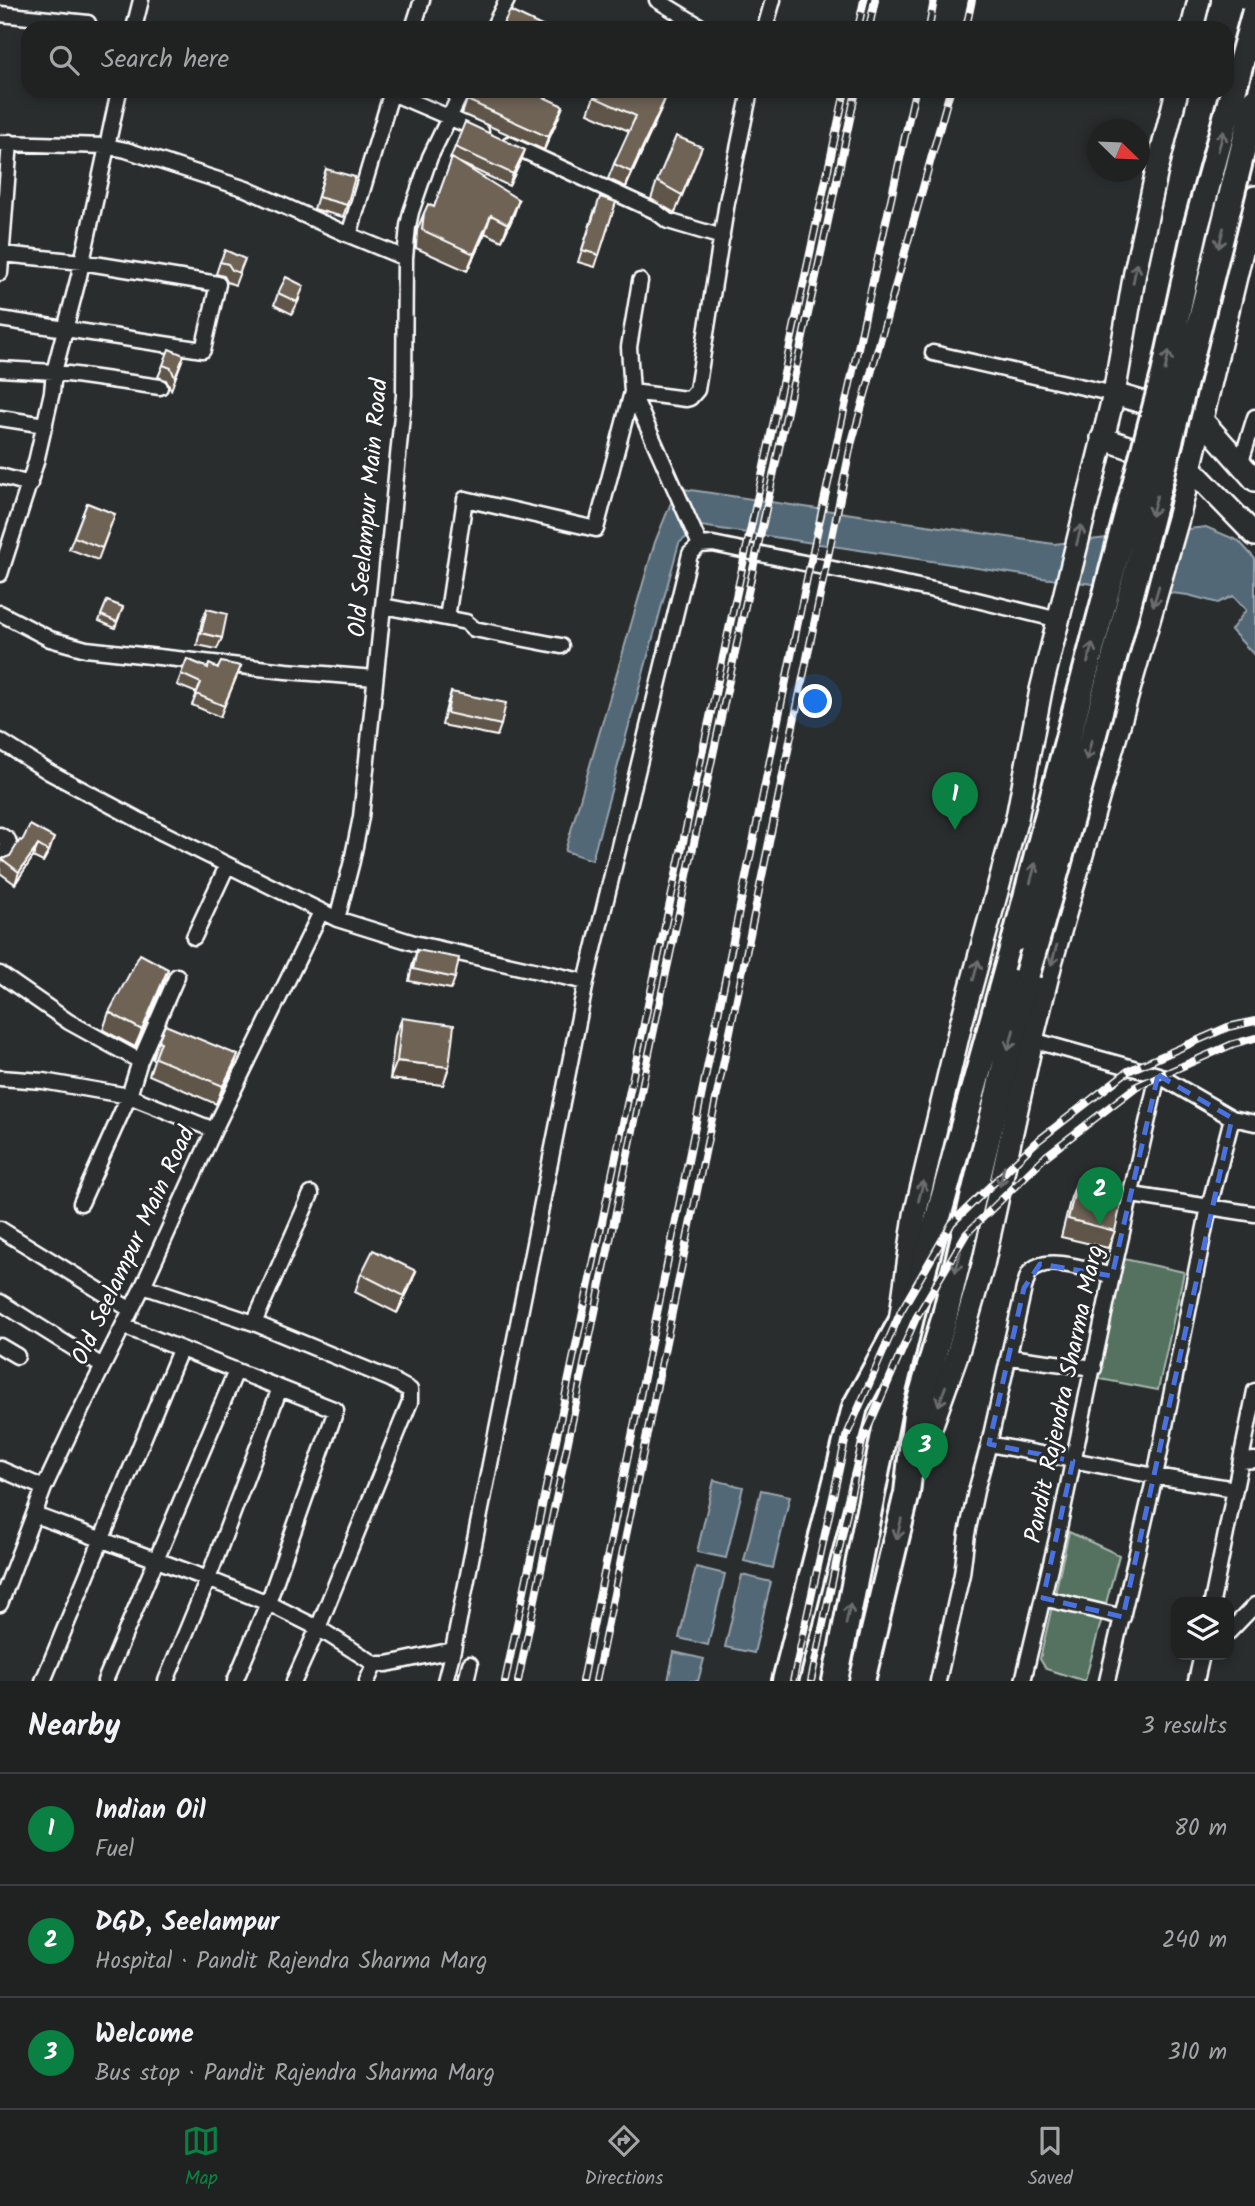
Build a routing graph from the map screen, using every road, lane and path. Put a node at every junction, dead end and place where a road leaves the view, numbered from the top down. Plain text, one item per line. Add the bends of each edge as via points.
1 (141, 0) edge
2 (422, 0) edge
3 (507, 0) edge
4 (657, 0) edge
5 (773, 0) edge
6 (1199, 0) edge
7 (1255, 11) edge
8 (0, 14) edge
9 (68, 21) edge
10 (136, 21) edge
11 (415, 21) edge
12 (496, 21) edge
13 (692, 21) edge
14 (767, 21) edge
15 (1194, 21) edge
16 (1234, 88) edge
17 (117, 98) edge
18 (390, 98) edge
19 (406, 98) edge
20 (458, 98) edge
21 (749, 98) edge
22 (1175, 98) edge
23 (1231, 98) edge
24 (1255, 100) edge
25 (449, 117) junction
26 (5, 143) edge
27 (106, 145) junction
28 (1255, 197) edge
29 (349, 235) junction
30 (722, 237) junction
31 (3, 254) junction
32 (405, 258) junction
33 (82, 262) junction
34 (0, 273) edge
35 (640, 281) dead end
36 (0, 319) edge
37 (65, 329) junction
38 (933, 353) dead end
39 (0, 369) edge
40 (54, 372) junction
41 (160, 387) dead end
42 (632, 392) junction
43 (1114, 394) junction
44 (1255, 417) edge
45 (0, 418) edge
46 (1201, 419) junction
47 (45, 425) junction
48 (1102, 438) junction
49 (1191, 469) junction
50 (1248, 472) edge
51 (0, 476) edge
52 (30, 484) junction
53 (1255, 535) edge
54 (697, 539) junction
55 (0, 574) edge
56 (383, 606) junction
57 (0, 613) edge
58 (447, 618) junction
59 (1059, 620) junction
60 (561, 646) dead end
61 (375, 678) junction
62 (0, 741) edge
63 (0, 835) edge
64 (0, 860) edge
65 (227, 866) junction
66 (317, 910) junction
67 (337, 919) junction
68 (194, 937) dead end
69 (0, 975) edge
70 (177, 976) dead end
71 (586, 982) junction
72 (1032, 1040) junction
73 (140, 1061) junction
74 (1158, 1075) junction
75 (0, 1077) edge
76 (129, 1096) junction
77 (1232, 1118) junction
78 (1255, 1123) edge
79 (214, 1130) junction
80 (311, 1194) dead end
81 (1132, 1195) junction
82 (81, 1203) dead end
83 (1209, 1207) junction
84 (1255, 1214) edge
85 (0, 1229) edge
86 (921, 1241) junction
87 (1112, 1276) junction
88 (143, 1286) junction
89 (917, 1293) junction
90 (0, 1302) edge
91 (131, 1310) junction
92 (254, 1323) junction
93 (122, 1326) junction
94 (899, 1326) junction
95 (0, 1346) edge
96 (180, 1350) junction
97 (18, 1356) dead end
98 (1009, 1357) junction
99 (102, 1366) junction
100 (1094, 1368) junction
101 (236, 1371) junction
102 (280, 1388) junction
103 (1255, 1391) edge
104 (890, 1404) junction
105 (989, 1444) junction
106 (1248, 1460) edge
107 (1073, 1461) junction
108 (0, 1469) edge
109 (1155, 1476) junction
110 (44, 1488) junction
111 (1235, 1489) junction
112 (907, 1493) junction
113 (35, 1515) junction
114 (100, 1539) junction
115 (157, 1560) junction
116 (208, 1579) junction
117 (1213, 1597) edge
118 (1043, 1598) junction
119 (0, 1604) edge
120 (268, 1604) junction
121 (1255, 1605) edge
122 (1123, 1617) junction
123 (1234, 1627) edge
124 (318, 1628) junction
125 (453, 1650) junction
126 (1202, 1660) edge
127 (381, 1664) junction
128 (470, 1664) dead end
129 (43, 1681) edge
130 (105, 1681) edge
131 (166, 1681) edge
132 (235, 1681) edge
133 (294, 1681) edge
134 (367, 1681) edge
135 (444, 1681) edge
136 (466, 1681) edge
137 (785, 1681) edge
138 (835, 1681) edge
139 (863, 1681) edge
140 (938, 1681) edge
141 (1023, 1681) edge
142 (1107, 1681) edge
143 (1196, 1681) edge

1 - 10 street
2 - 11 street
3 - 12 street
4 - 13 street
5 - 14 street
6 - 15 main road
16 -> 7 highway, bridge
8 - 9 street
17 - 27 street
18 - 29 street
19 - 25 street
20 - 25 street, Old Seelampur Main Road
21 - 30 street
43 -> 22 main road via 1138,259
86 -> 23 highway, bridge via 942,1199 1019,926
24 -> 112 highway, bridge via 916,1414
25 - 30 street via 668,221
25 - 32 street, Old Seelampur Main Road via 411,212
26 - 27 street
26 - 31 street
27 - 29 street via 246,189
27 - 33 street
28 - 46 main road
29 - 32 street
30 - 42 street via 697,390 686,399
31 - 33 street
31 - 34 street
32 - 56 street, Old Seelampur Main Road via 404,395
33 - 37 street
33 - 37 street via 219,284 203,350
35 - 42 street via 629,347
36 - 37 street
37 - 40 street
38 - 43 street
39 - 40 street
40 - 41 street
40 - 47 street
42 - 54 street
42 - 58 street via 596,530 465,499
43 - 46 main road
43 - 48 main road
44 - 50 street
45 - 47 street
46 - 49 main road
46 - 50 main road
47 - 52 street
48 - 49 main road
59 -> 48 main road
49 - 53 main road
49 -> 72 main road
51 - 52 street
52 - 55 street
54 - 59 street
54 - 71 street via 686,563
56 - 58 street
56 - 61 street, Old Seelampur Main Road
57 - 61 street via 50,639 86,649
58 - 60 street via 474,629
86 -> 59 main road via 915,1215 1017,818 1033,724
61 - 67 street, Old Seelampur Main Road via 361,817
62 - 65 street
63 - 64 street via 9,844
65 - 66 street
65 - 68 street
66 - 67 street
66 - 79 street, Old Seelampur Main Road
67 - 71 street via 414,943
69 - 73 street via 69,1022
70 - 73 street
71 - 125 street
72 - 74 street
72 -> 112 main road via 983,1265
73 - 76 street
74 - 77 street
74 - 81 street, Pandit Rajendra Sharma Marg
75 - 76 street
76 - 79 street
76 - 82 street
77 - 78 street
77 - 83 street
79 - 88 street, Old Seelampur Main Road
80 - 92 street
81 - 83 street
81 - 87 street, Pandit Rajendra Sharma Marg
83 - 84 street
83 - 109 street
85 - 91 street
86 - 89 highway
86 - 94 main road
87 - 98 street via 1055,1262 1040,1264 1030,1272 1024,1288
87 - 100 street, Pandit Rajendra Sharma Marg
88 - 91 street, Old Seelampur Main Road
88 - 92 street
89 - 94 highway
89 - 104 highway
90 - 99 street
91 - 93 street, Old Seelampur Main Road
92 - 124 street via 410,1390 410,1402
93 - 96 street
93 - 99 street, Old Seelampur Main Road
94 - 104 main road
94 - 137 highway via 855,1407
95 - 97 street
96 - 101 street
96 - 114 street
98 - 100 street
98 - 105 street
99 - 110 street, Old Seelampur Main Road
100 - 107 street, Pandit Rajendra Sharma Marg
101 - 102 street
101 - 115 street
102 - 116 street
102 - 120 street via 334,1407 336,1412
103 - 106 street
138 -> 104 highway
105 - 107 street
105 - 140 street
106 - 111 street
107 - 109 street
107 - 118 street, Pandit Rajendra Sharma Marg
108 - 110 street
109 - 111 street
109 - 122 street
110 - 113 street, Old Seelampur Main Road
111 - 117 street
112 -> 139 highway
113 - 114 street
113 - 119 street, Old Seelampur Main Road
114 - 115 street
114 - 129 street
115 - 116 street
115 - 130 street
116 - 120 street
116 - 131 street
118 - 122 street
118 - 141 street, Pandit Rajendra Sharma Marg
120 - 124 street
120 - 132 street
121 - 123 street
122 - 142 street
124 - 127 street
124 - 133 street
125 - 127 street
125 - 135 street
126 - 143 street
127 - 134 street
128 - 136 street

